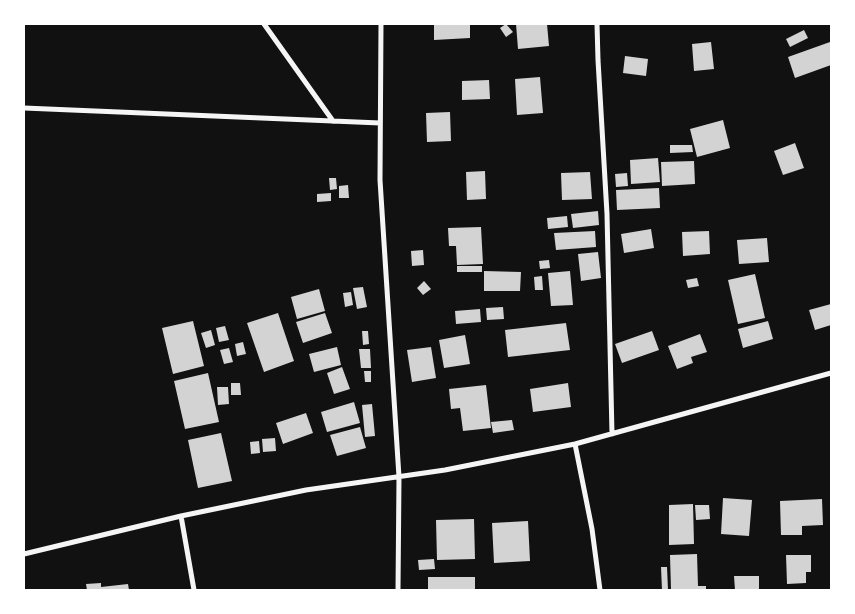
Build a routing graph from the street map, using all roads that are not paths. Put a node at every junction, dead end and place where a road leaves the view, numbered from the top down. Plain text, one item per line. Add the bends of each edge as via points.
1 (264, 24) edge
2 (381, 24) edge
3 (597, 24) edge
4 (24, 108) edge
5 (333, 120) junction
6 (380, 122) junction
7 (831, 373) edge
8 (612, 434) junction
9 (575, 444) junction
10 (399, 477) junction
11 (181, 516) junction
12 (24, 554) edge
13 (194, 590) edge
14 (398, 590) edge
15 (600, 590) edge

1 - 5 street
2 - 6 street
3 - 8 street via 607,214
4 - 5 street
5 - 6 street
6 - 10 street via 380,180
7 - 8 street
8 - 9 street
9 - 10 street
9 - 15 street
10 - 11 street via 306,490
10 - 14 street
11 - 12 street
11 - 13 street

